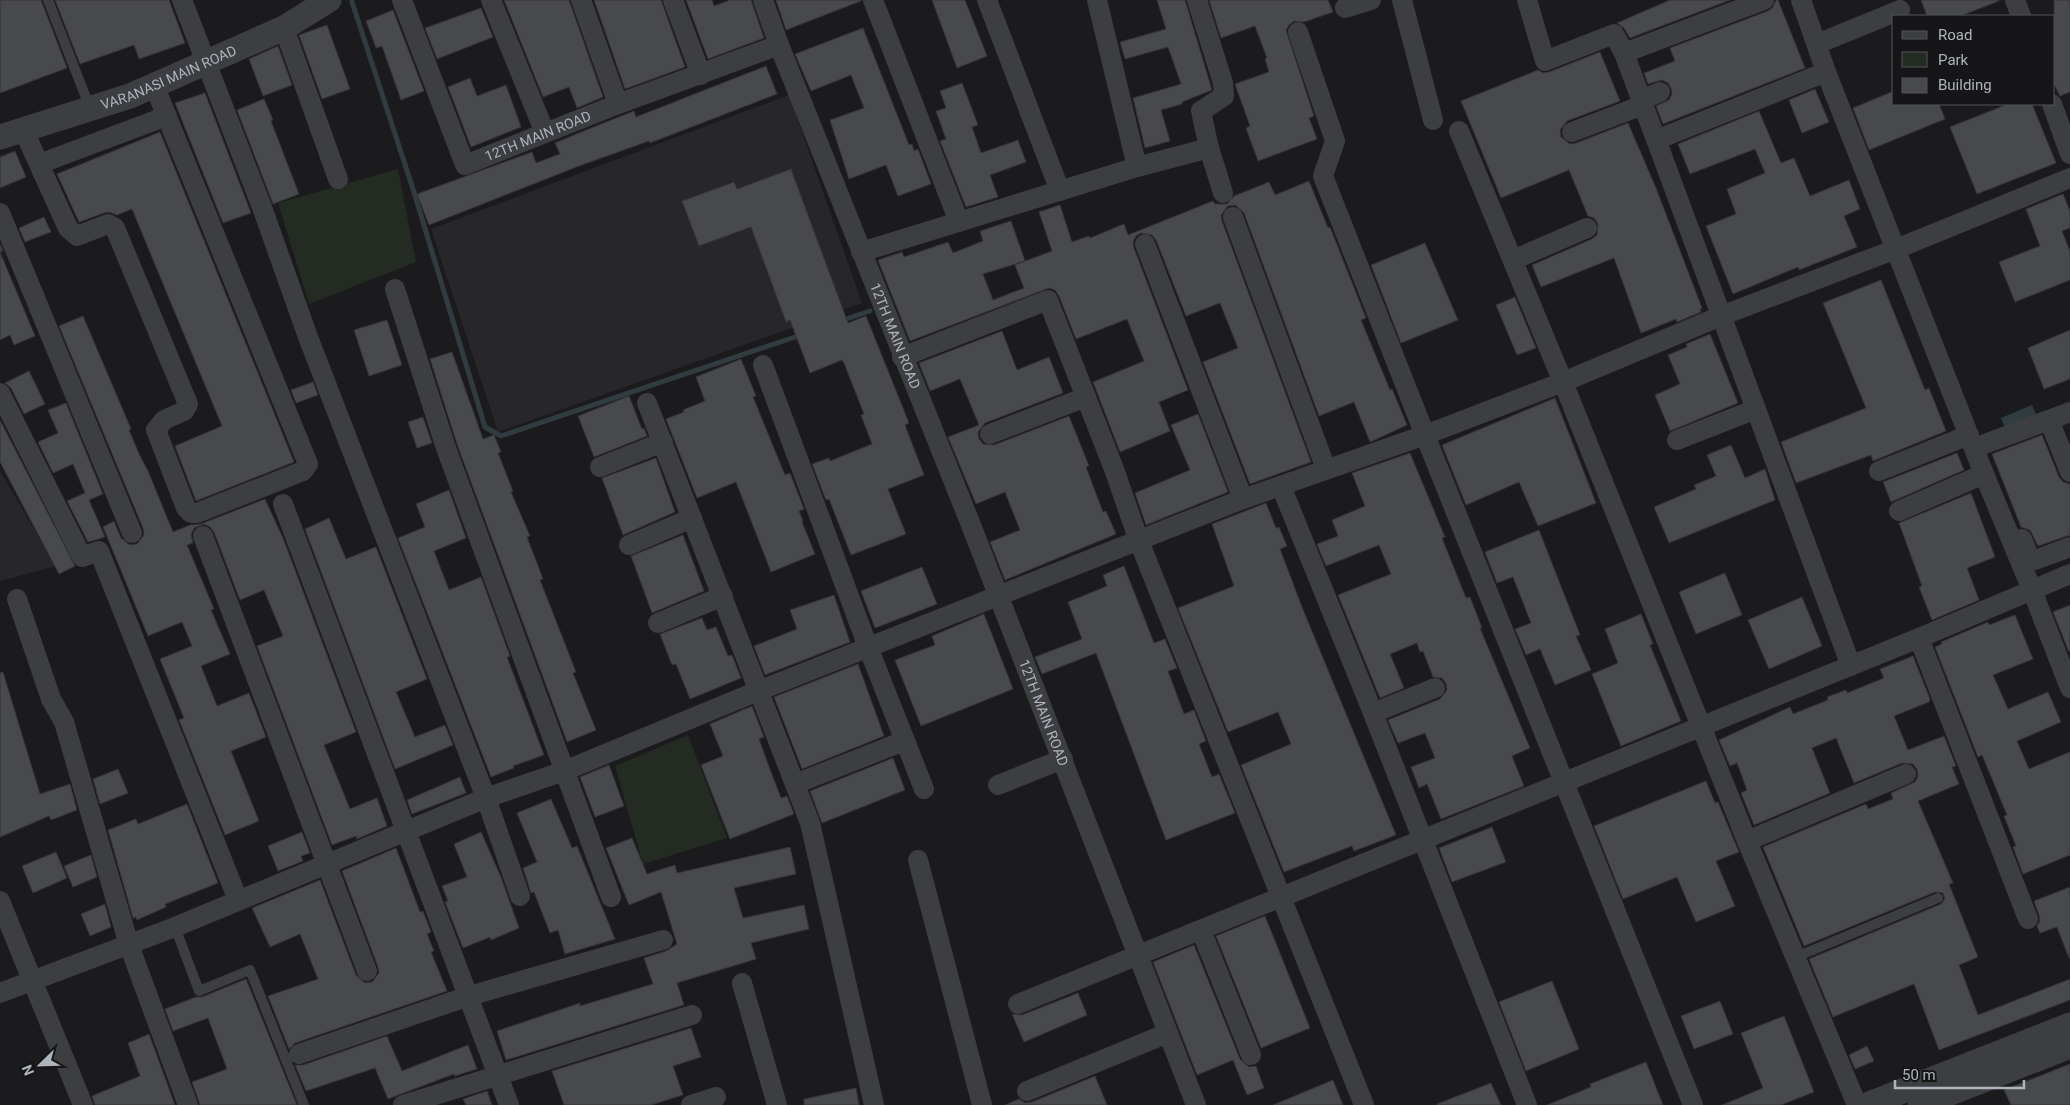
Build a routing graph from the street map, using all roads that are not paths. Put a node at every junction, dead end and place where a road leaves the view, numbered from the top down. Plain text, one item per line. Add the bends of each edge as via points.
1 (48, 0) edge
2 (182, 0) edge
3 (329, 0) edge
4 (402, 0) edge
5 (491, 0) edge
6 (581, 0) edge
7 (673, 0) edge
8 (763, 0) edge
9 (873, 0) edge
10 (987, 0) edge
11 (1097, 0) edge
12 (1197, 0) edge
13 (1371, 0) edge
14 (1402, 0) edge
15 (1527, 0) edge
16 (1764, 0) edge
17 (1800, 0) edge
18 (2015, 0) edge
19 (1345, 8) dead end
20 (1900, 10) dead end
21 (2021, 15) edge
22 (284, 28) junction
23 (1298, 32) dead end
24 (1816, 44) junction
25 (779, 46) junction
26 (1624, 52) junction
27 (207, 61) junction
28 (1826, 72) junction
29 (701, 75) junction
30 (154, 85) junction
31 (1660, 92) dead end
32 (1642, 103) junction
33 (618, 104) junction
34 (2052, 105) edge
35 (90, 109) junction
36 (167, 116) junction
37 (1432, 120) dead end
38 (1459, 131) dead end
39 (1572, 132) dead end
40 (12, 133) edge
41 (545, 133) junction
42 (1656, 140) junction
43 (1209, 148) junction
44 (2070, 154) edge
45 (39, 164) junction
46 (1138, 167) junction
47 (2070, 178) edge
48 (338, 179) dead end
49 (1060, 191) junction
50 (1223, 193) dead end
51 (0, 213) edge
52 (1233, 217) dead end
53 (960, 222) junction
54 (1587, 228) dead end
55 (1145, 244) dead end
56 (1896, 249) junction
57 (861, 252) junction
58 (1514, 260) junction
59 (395, 289) dead end
60 (1721, 316) junction
61 (902, 357) junction
62 (762, 365) dead end
63 (1563, 382) junction
64 (0, 393) edge
65 (1086, 397) junction
66 (648, 404) dead end
67 (1756, 409) junction
68 (2070, 412) edge
69 (2049, 420) junction
70 (990, 434) dead end
71 (1424, 435) junction
72 (1677, 440) dead end
73 (662, 442) junction
74 (1975, 443) junction
75 (600, 467) dead end
76 (1326, 469) junction
77 (1879, 471) dead end
78 (2070, 472) edge
79 (1281, 486) junction
80 (1243, 499) junction
81 (283, 504) dead end
82 (2003, 508) junction
83 (1899, 511) dead end
84 (692, 518) junction
85 (132, 533) dead end
86 (203, 536) dead end
87 (1139, 541) junction
88 (629, 545) dead end
89 (2070, 547) edge
90 (2070, 574) edge
91 (2032, 590) junction
92 (723, 596) junction
93 (999, 596) junction
94 (17, 599) dead end
95 (658, 624) dead end
96 (1919, 638) junction
97 (868, 647) junction
98 (1851, 666) junction
99 (1435, 688) dead end
100 (2070, 688) edge
101 (758, 691) junction
102 (1373, 713) junction
103 (1701, 727) junction
104 (904, 742) junction
105 (1063, 759) junction
106 (564, 771) junction
107 (1906, 774) dead end
108 (1564, 782) junction
109 (795, 784) junction
110 (998, 785) dead end
111 (924, 789) dead end
112 (486, 798) junction
113 (407, 831) junction
114 (1423, 840) junction
115 (1747, 841) junction
116 (918, 860) dead end
117 (326, 864) junction
118 (520, 896) dead end
119 (1282, 897) junction
120 (611, 898) dead end
121 (1938, 898) dead end
122 (238, 900) junction
123 (0, 901) edge
124 (2028, 919) dead end
125 (175, 927) junction
126 (1201, 930) junction
127 (663, 940) dead end
128 (129, 945) junction
129 (1138, 956) junction
130 (1796, 957) junction
131 (367, 971) dead end
132 (32, 980) junction
133 (742, 984) dead end
134 (0, 993) edge
135 (469, 996) junction
136 (1018, 1004) dead end
137 (692, 1015) dead end
138 (2070, 1024) edge
139 (1168, 1033) junction
140 (2070, 1046) edge
141 (299, 1054) dead end
142 (1251, 1055) dead end
143 (498, 1075) junction
144 (1027, 1091) dead end
145 (716, 1097) dead end
146 (83, 1105) edge
147 (188, 1105) edge
148 (304, 1105) edge
149 (403, 1105) edge
150 (510, 1105) edge
151 (690, 1105) edge
152 (777, 1105) edge
153 (874, 1105) edge
154 (982, 1105) edge
155 (1196, 1105) edge
156 (1364, 1105) edge
157 (1527, 1105) edge
158 (1693, 1105) edge
159 (1857, 1105) edge
160 (1867, 1105) edge
161 (1920, 1105) edge

1 - 35 lane
2 - 27 street
3 - 22 street, VARANASI MAIN ROAD
4 - 41 street, 12TH MAIN ROAD via 465,165
5 - 41 street
6 - 33 street
7 - 29 street
8 - 25 street
9 - 53 street
10 - 49 street
11 - 46 street
12 - 43 street via 1223,83 1224,96 1201,110
13 - 19 street
14 - 37 street
15 - 26 street via 1545,61 1614,34
16 - 26 street
17 - 24 street
18 - 21 street
20 - 24 street
22 - 27 street, VARANASI MAIN ROAD
22 - 48 street
23 - 71 street via 1335,141 1323,176
24 - 28 street
25 - 29 street, 12TH MAIN ROAD
25 - 57 street, 12TH MAIN ROAD
26 - 32 street
27 - 30 street, VARANASI MAIN ROAD
27 - 112 street via 308,337
28 - 42 street
28 - 56 street
29 - 33 street, 12TH MAIN ROAD
30 - 35 street, VARANASI MAIN ROAD
30 - 36 street
31 - 32 street
32 - 39 street
32 - 42 street
33 - 41 street, 12TH MAIN ROAD
34 - 44 street
35 - 40 street, VARANASI MAIN ROAD
36 - 45 street
36 - 45 street via 308,464 304,471 197,513 186,508 156,430 164,420 184,411 188,404 115,228 108,224 77,236 68,228
38 - 58 street
40 - 45 street
42 - 60 street
43 - 46 street
43 - 50 street
46 - 49 street
47 - 56 street
49 - 53 street
51 - 85 street
52 - 76 street
53 - 57 street
54 - 58 street
55 - 80 street
56 - 60 street
56 - 74 street
57 - 61 street, 12TH MAIN ROAD
58 - 63 street
59 - 106 street via 446,448
60 - 63 street
60 - 67 street
61 - 65 street via 1048,300
61 - 93 street, 12TH MAIN ROAD
62 - 97 street
63 - 71 street
63 - 103 street
64 - 122 street via 82,557 99,551
65 - 70 street
65 - 87 street
66 - 73 street
67 - 72 street
67 - 98 street
68 - 69 street
69 - 74 street
69 - 78 street
71 - 76 street
71 - 108 street
73 - 75 street
73 - 84 street
74 - 77 street
74 - 82 street
76 - 79 street
79 - 80 street
79 - 102 street
80 - 87 street
81 - 113 street
82 - 83 street
82 - 89 street via 2031,560
82 - 91 street
84 - 88 street
84 - 92 street
86 - 117 street
87 - 93 street
87 - 119 street
90 - 91 street
91 - 96 street
91 - 100 street
92 - 95 street
92 - 101 street
93 - 97 street
93 - 105 street, 12TH MAIN ROAD
94 - 128 street via 51,699 64,722
96 - 98 street
96 - 124 street
97 - 101 street
97 - 104 street
98 - 103 street
99 - 102 street
101 - 106 street
101 - 109 street
102 - 114 street
103 - 108 street
103 - 115 street
104 - 109 street
104 - 111 street
105 - 110 street
105 - 129 street, 12TH MAIN ROAD
106 - 112 street
106 - 120 street
107 - 115 street
108 - 114 street
108 - 158 street
109 - 153 street via 810,823
112 - 113 street
112 - 118 street
113 - 117 street
113 - 135 street
114 - 119 street
114 - 157 street
115 - 130 street
116 - 154 street
117 - 122 street
117 - 131 street
119 - 126 street
119 - 156 street
121 - 130 lane
122 - 125 street
123 - 132 street
125 - 128 street
125 - 148 lane via 199,991 250,970
126 - 129 street
126 - 142 street
127 - 135 street
128 - 132 street
128 - 147 street
129 - 136 street
129 - 139 street, 12TH MAIN ROAD
130 - 159 street
132 - 134 street
132 - 146 street
133 - 152 street
135 - 141 street
135 - 143 street
137 - 143 street
138 - 160 street
139 - 144 street
139 - 155 street, 12TH MAIN ROAD
140 - 161 street
143 - 149 street
143 - 150 street
145 - 151 street

